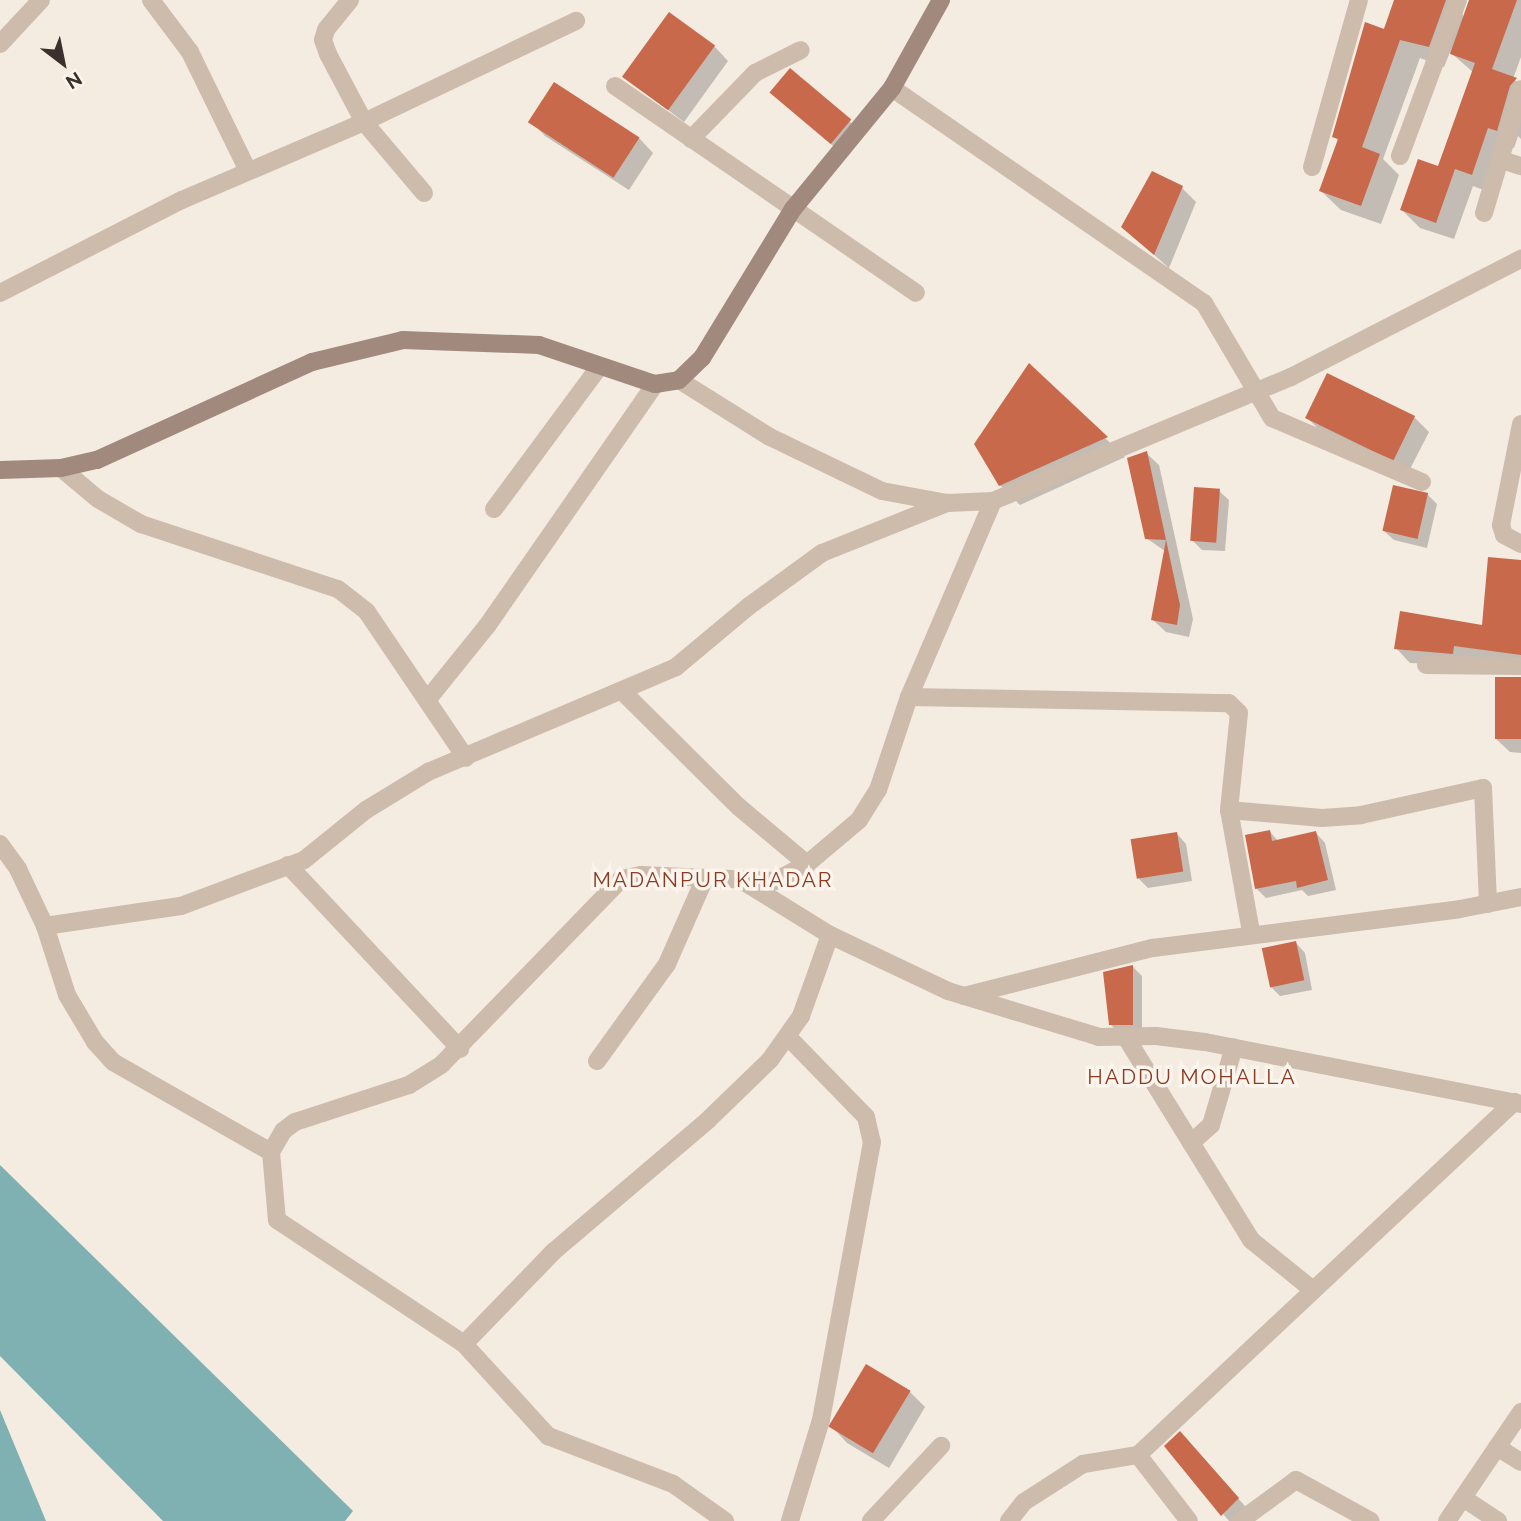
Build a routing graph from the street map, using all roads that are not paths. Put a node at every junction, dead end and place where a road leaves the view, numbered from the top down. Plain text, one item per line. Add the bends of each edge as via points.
1 (41, 0) edge
2 (151, 0) edge
3 (350, 0) edge
4 (941, 0) edge
5 (1359, 0) edge
6 (1458, 0) edge
7 (576, 21) dead end
8 (0, 44) edge
9 (801, 50) dead end
10 (615, 86) dead end
11 (892, 88) junction
12 (1521, 89) edge
13 (364, 122) junction
14 (691, 139) junction
15 (1399, 156) dead end
16 (1500, 159) junction
17 (1521, 166) edge
18 (1312, 167) dead end
19 (247, 171) junction
20 (425, 193) dead end
21 (793, 209) junction
22 (1484, 214) dead end
23 (1521, 259) edge
24 (0, 293) edge
25 (916, 293) dead end
26 (600, 366) junction
27 (678, 380) junction
28 (655, 384) junction
29 (1259, 390) junction
30 (1521, 424) edge
31 (1518, 451) edge
32 (61, 468) junction
33 (2, 474) edge
34 (1422, 482) dead end
35 (993, 501) junction
36 (947, 503) junction
37 (494, 509) dead end
38 (1521, 544) edge
39 (1426, 665) dead end
40 (1521, 666) edge
41 (623, 692) junction
42 (909, 697) junction
43 (428, 699) junction
44 (466, 758) junction
45 (1229, 810) junction
46 (0, 844) edge
47 (807, 864) junction
48 (288, 866) junction
49 (705, 878) junction
50 (746, 883) junction
51 (1521, 897) edge
52 (1488, 904) junction
53 (45, 926) junction
54 (1251, 932) junction
55 (830, 935) junction
56 (963, 996) junction
57 (789, 1038) junction
58 (1127, 1039) junction
59 (1234, 1047) junction
60 (460, 1049) junction
61 (597, 1061) dead end
62 (1517, 1103) edge
63 (1191, 1143) junction
64 (271, 1152) junction
65 (1313, 1290) junction
66 (464, 1344) junction
67 (1521, 1412) edge
68 (941, 1446) dead end
69 (1497, 1447) junction
70 (1138, 1455) junction
71 (1521, 1462) edge
72 (1463, 1498) junction
73 (725, 1521) edge
74 (790, 1521) edge
75 (871, 1521) edge
76 (1009, 1521) edge
77 (1189, 1521) edge
78 (1240, 1521) edge
79 (1371, 1521) edge
80 (1447, 1521) edge
81 (1498, 1521) edge

1 - 8 street
2 - 19 street via 190,52
3 - 13 street via 323,40
4 - 11 street
5 - 18 street
6 - 15 street
7 - 13 street
9 - 14 street via 755,73
10 - 14 street
11 - 21 street
11 - 29 street via 1204,303
12 - 16 street
13 - 19 street
13 - 20 street
14 - 21 street
16 - 17 street
16 - 22 street
19 - 24 street
21 - 25 street
21 - 27 street via 702,358
23 - 29 street
26 - 28 street
26 - 32 street via 536,345 403,340 376,345 312,362 97,460
26 - 37 street
27 - 28 street
27 - 36 street via 770,437 853,479 882,491
28 - 43 street via 487,626
29 - 34 street via 1272,418
29 - 35 street
30 - 31 street
31 - 38 street via 1501,524 1504,535
32 - 33 street
32 - 43 street via 98,499 141,524 338,589 367,611
35 - 36 street
35 - 42 street
36 - 41 street via 822,553 748,606 676,667
39 - 40 street
41 - 44 street
41 - 47 street via 739,807
42 - 45 street via 1229,703 1238,713
42 - 47 street via 869,807
43 - 44 street
44 - 48 street via 397,791 366,810 323,848
45 - 52 street via 1322,817 1362,815 1483,788
45 - 54 street
46 - 53 street via 18,869
47 - 50 street via 775,881
48 - 53 street via 181,906
48 - 60 street
49 - 50 street
49 - 60 street via 630,876 611,886
49 - 61 street via 667,964
50 - 55 street
51 - 52 street
52 - 54 street
53 - 64 street via 67,995 113,1062
54 - 56 street via 1120,955
55 - 56 street
55 - 57 street
56 - 58 street via 1099,1037
57 - 66 street via 708,1120 553,1252
57 - 74 street via 866,1117 872,1142 828,1387
58 - 59 street via 1156,1036
58 - 63 street
59 - 62 street
59 - 63 street via 1211,1125
60 - 64 street via 409,1085 295,1122 283,1131
62 - 65 street
63 - 65 street via 1251,1240
64 - 66 street via 277,1220
65 - 70 street
66 - 73 street via 548,1436 673,1484
67 - 69 street
68 - 75 street
69 - 71 street
69 - 72 street
70 - 76 street via 1083,1464 1024,1502
70 - 77 street
72 - 80 street
72 - 81 street
78 - 79 street via 1296,1480

